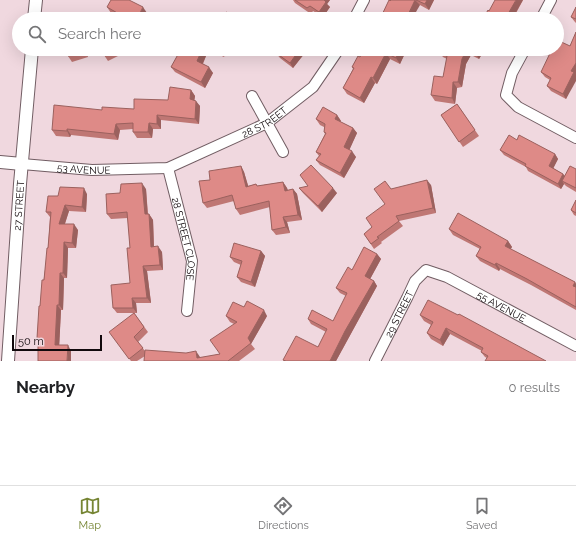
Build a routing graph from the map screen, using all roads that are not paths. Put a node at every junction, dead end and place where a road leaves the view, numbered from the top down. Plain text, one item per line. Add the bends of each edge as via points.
1 (36, 0) edge
2 (364, 0) edge
3 (551, 0) edge
4 (35, 12) edge
5 (358, 12) edge
6 (545, 12) edge
7 (31, 56) edge
8 (334, 56) edge
9 (521, 56) edge
10 (252, 96) dead end
11 (267, 123) junction
12 (576, 138) edge
13 (283, 152) dead end
14 (0, 162) edge
15 (22, 164) junction
16 (168, 168) junction
17 (426, 270) joint
18 (187, 311) dead end
19 (576, 346) edge
20 (8, 361) edge
21 (375, 361) edge

1 - 4 street
2 - 5 street
3 - 6 street
7 - 15 street, 27 STREET
8 - 11 street, 28 STREET via 313,87
9 - 12 street via 512,73 506,94 518,107
10 - 11 street
11 - 13 street
11 - 16 street, 28 STREET
14 - 15 street, 53 AVENUE
15 - 16 street, 53 AVENUE via 92,170
15 - 20 street, 27 STREET
16 - 18 street, 28 STREET CLOSE via 192,261
17 - 19 street, 55 AVENUE via 447,277
17 - 21 street, 29 STREET via 415,281

